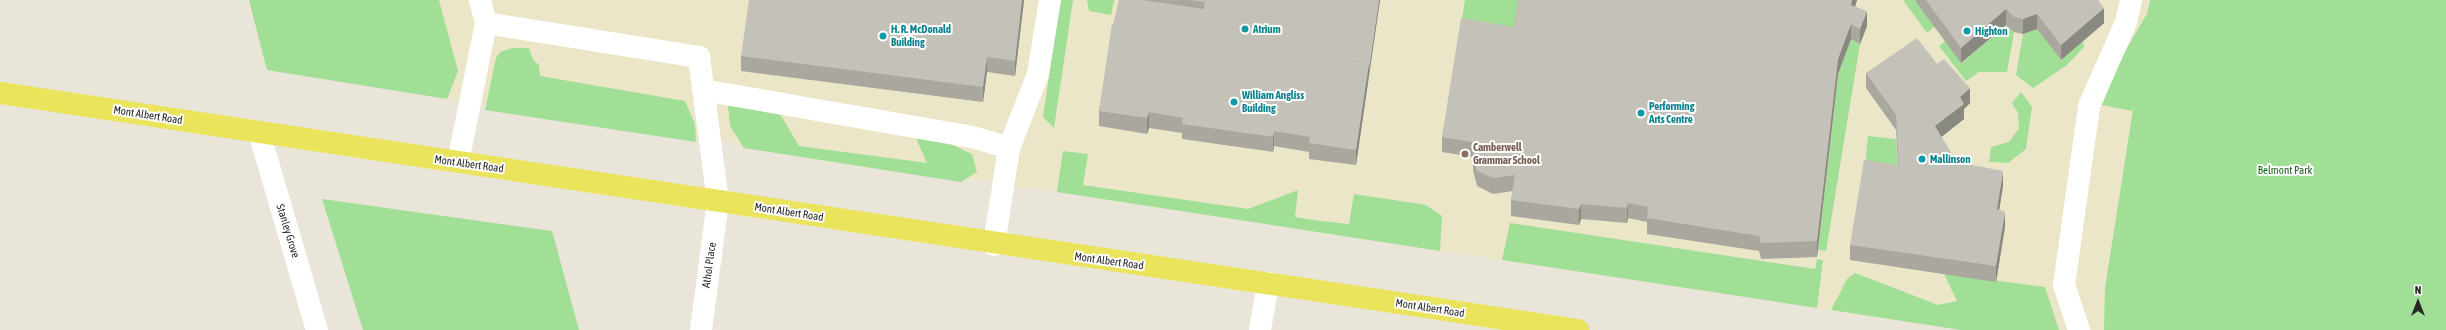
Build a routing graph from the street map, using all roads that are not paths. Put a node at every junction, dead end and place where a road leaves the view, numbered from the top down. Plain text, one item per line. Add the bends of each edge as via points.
1 (480, 0) edge
2 (1050, 0) edge
3 (2130, 0) edge
4 (486, 23) junction
5 (704, 90) junction
6 (0, 93) edge
7 (259, 132) junction
8 (1009, 148) junction
9 (458, 162) junction
10 (718, 201) junction
11 (994, 245) junction
12 (1268, 283) junction
13 (317, 330) edge
14 (701, 330) edge
15 (1260, 330) edge
16 (1578, 330) edge
17 (2079, 330) edge

1 - 4 street
2 - 8 street via 1038,74
3 - 17 street via 2126,22 2089,106 2064,285
4 - 5 street, Athol Place via 699,57
4 - 9 street
5 - 8 street via 973,137
5 - 10 street, Athol Place
6 - 7 main road, Mont Albert Road
7 - 9 main road, Mont Albert Road
7 - 13 street, Stanley Grove
8 - 11 street
9 - 10 main road, Mont Albert Road
10 - 11 main road, Mont Albert Road
10 - 14 street, Athol Place
11 - 12 main road, Mont Albert Road
12 - 15 street
12 - 16 main road, Mont Albert Road

